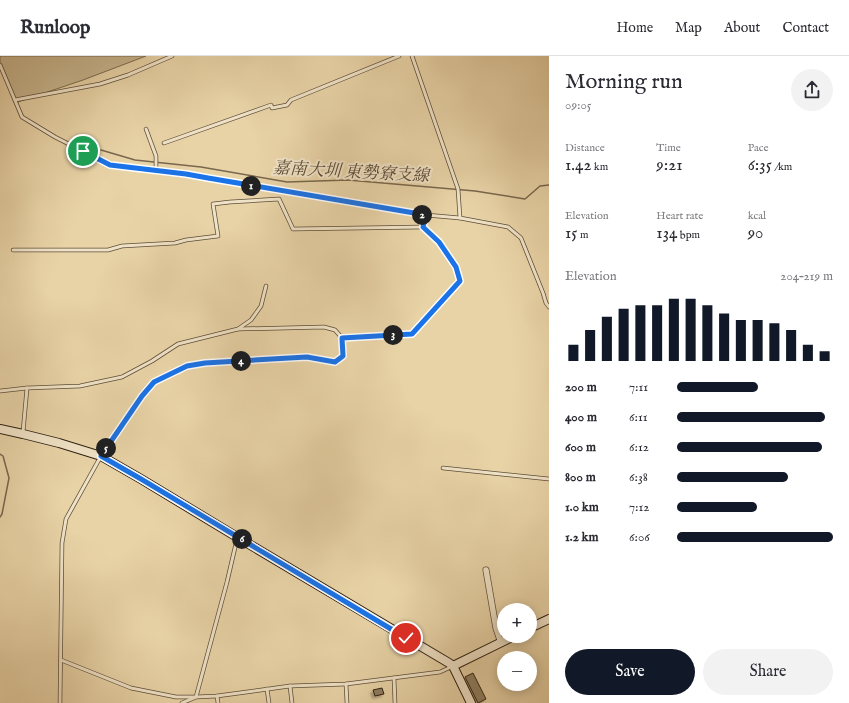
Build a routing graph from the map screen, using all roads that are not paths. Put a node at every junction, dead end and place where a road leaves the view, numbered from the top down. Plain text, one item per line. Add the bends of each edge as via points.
1 (172, 56) edge
2 (399, 56) edge
3 (412, 56) edge
4 (0, 65) edge
5 (15, 100) junction
6 (146, 129) dead end
7 (164, 143) dead end
8 (156, 171) junction
9 (426, 215) junction
10 (460, 218) junction
11 (423, 227) junction
12 (13, 250) dead end
13 (266, 286) dead end
14 (548, 302) edge
15 (549, 307) edge
16 (238, 329) junction
17 (342, 338) junction
18 (27, 388) junction
19 (0, 391) edge
20 (0, 429) edge
21 (23, 434) junction
22 (101, 456) junction
23 (443, 468) dead end
24 (549, 479) edge
25 (238, 537) junction
26 (486, 570) dead end
27 (549, 619) edge
28 (537, 625) edge
29 (497, 632) edge
30 (500, 643) edge
31 (61, 660) junction
32 (453, 666) junction
33 (394, 678) junction
34 (346, 684) junction
35 (290, 686) junction
36 (267, 689) junction
37 (217, 696) junction
38 (196, 697) junction
39 (60, 703) edge
40 (182, 703) edge
41 (218, 703) edge
42 (269, 703) edge
43 (292, 703) edge
44 (347, 703) edge
45 (395, 703) edge
46 (471, 703) edge

1 - 5 lane via 100,84
2 - 7 lane via 291,100 287,104 272,108 271,105
3 - 10 lane via 458,189
4 - 5 lane
5 - 8 lane via 22,117 110,165
6 - 8 lane via 156,156
8 - 9 lane
9 - 10 lane
9 - 11 lane
10 - 14 lane via 508,227 521,238
11 - 12 lane via 293,229 280,198 213,204 218,236 175,243 122,246 108,250
11 - 17 lane via 439,242 456,267 460,281 412,334
13 - 16 lane via 262,306 252,320
14 - 15 lane
16 - 17 lane via 324,326 335,330
16 - 18 lane via 178,344 122,377 80,386
17 - 22 lane via 343,356 335,362 307,357 205,363 187,366 154,382
18 - 19 lane
18 - 21 lane
20 - 21 street
21 - 22 street
22 - 25 street
22 - 31 lane via 66,519 62,543
23 - 24 lane
25 - 32 street
25 - 38 lane
26 - 29 street
27 - 28 street
30 - 32 street
31 - 38 lane via 131,688 176,697
31 - 39 lane
32 - 33 lane via 440,672
32 - 46 street
33 - 34 lane
33 - 45 lane
34 - 35 lane
34 - 44 lane
35 - 36 lane
35 - 43 lane
36 - 37 lane
36 - 42 lane
37 - 38 lane
37 - 41 lane
38 - 40 lane

